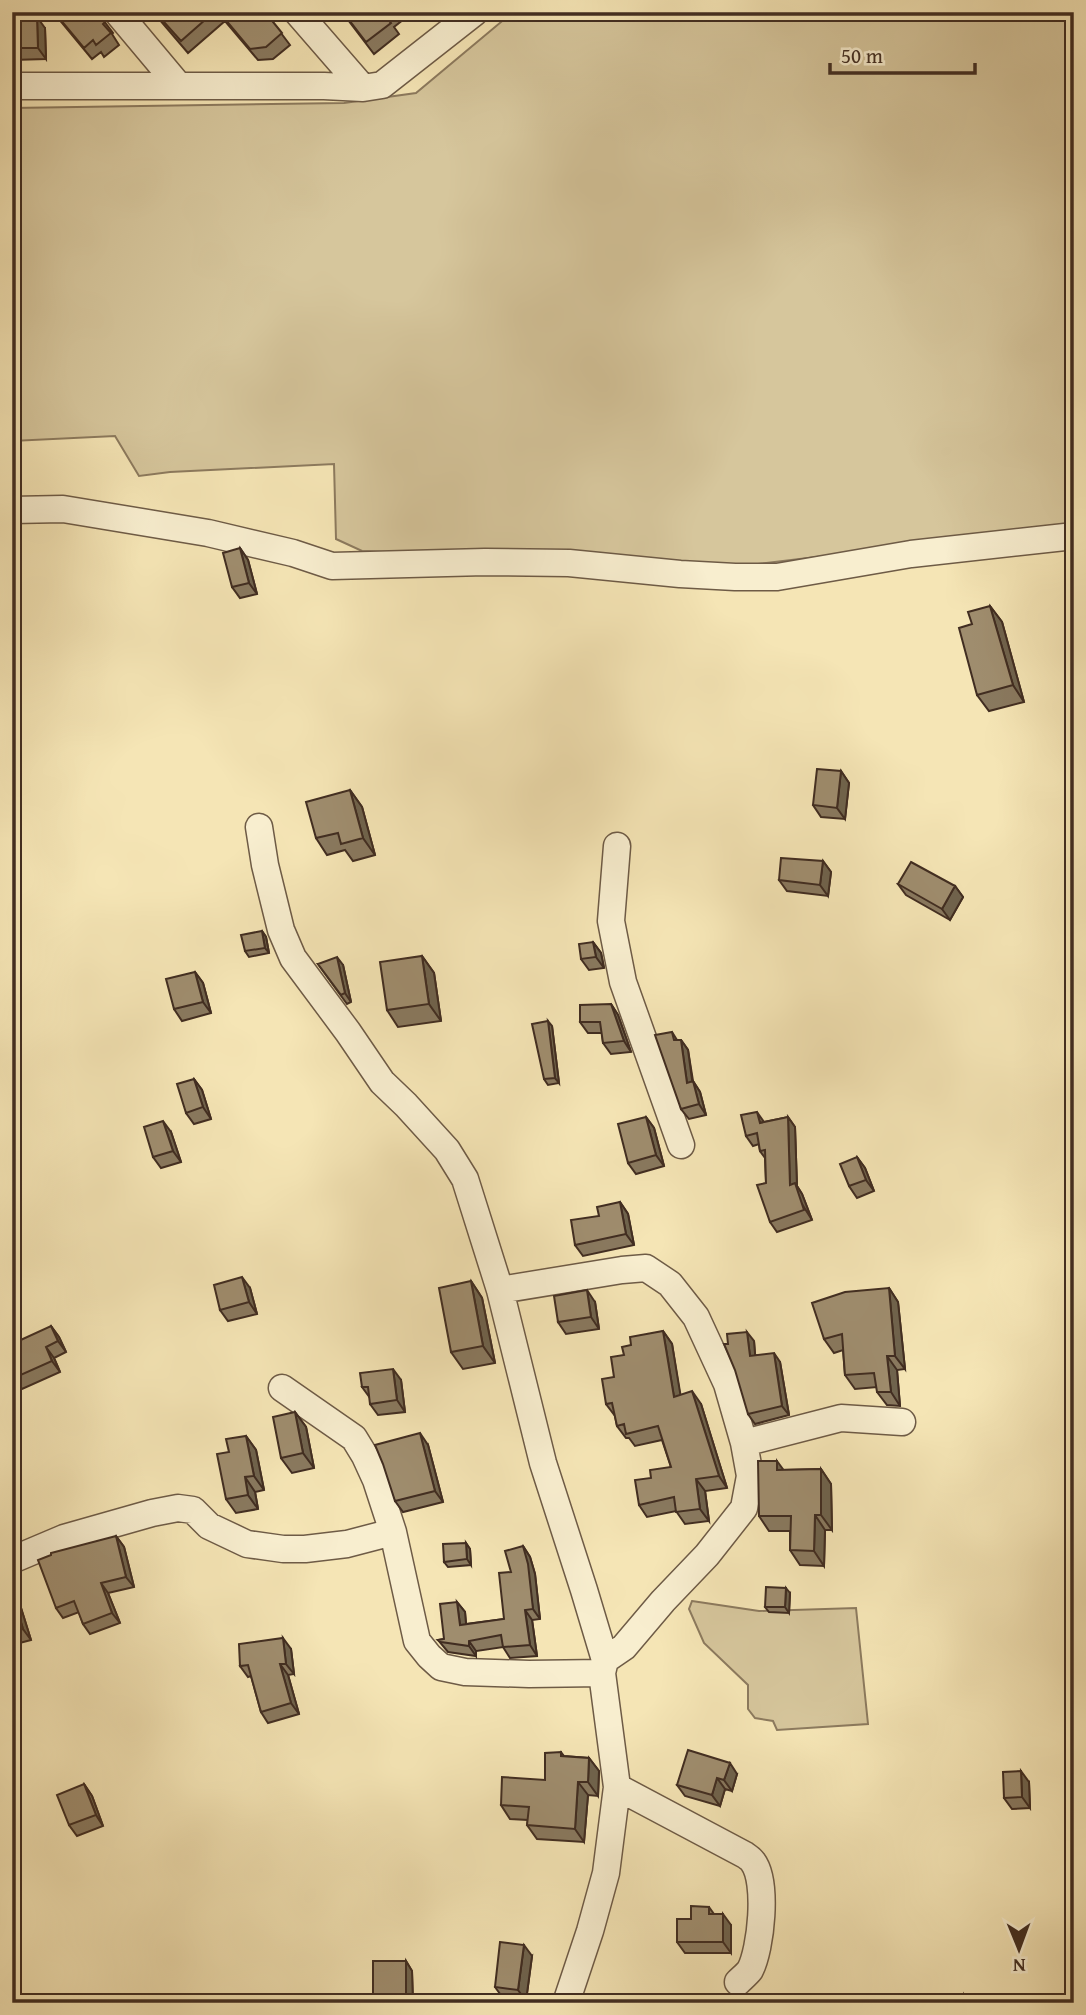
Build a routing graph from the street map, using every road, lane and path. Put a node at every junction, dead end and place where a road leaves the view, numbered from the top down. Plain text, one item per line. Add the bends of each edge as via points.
1 (117, 12) edge
2 (297, 12) edge
3 (475, 12) edge
4 (12, 86) edge
5 (179, 86) junction
6 (363, 88) junction
7 (12, 510) edge
8 (1074, 536) edge
9 (259, 827) dead end
10 (617, 846) dead end
11 (681, 1145) dead end
12 (499, 1290) junction
13 (282, 1388) dead end
14 (902, 1422) dead end
15 (744, 1443) junction
16 (393, 1532) junction
17 (12, 1560) edge
18 (603, 1667) junction
19 (617, 1787) junction
20 (738, 1982) dead end
21 (566, 2003) edge

1 - 5 street
2 - 6 street
3 - 6 street via 382,85
4 - 5 street
5 - 6 street
7 - 8 street via 63,509 208,533 332,566 569,563 735,577 777,578 911,554
9 - 12 street via 281,930 293,957 382,1082 447,1150 465,1179
10 - 11 street via 611,921 623,982
12 - 15 street via 646,1268 670,1284 696,1317 727,1384
12 - 18 street via 543,1463
13 - 16 street via 354,1438 376,1480
14 - 15 street via 841,1418
15 - 18 street via 750,1476 744,1508 707,1555
16 - 17 street via 347,1544 283,1549 247,1544 209,1526 192,1510 178,1508 64,1538
16 - 18 street via 417,1641 441,1667 465,1672
18 - 19 street
19 - 20 street via 754,1863 762,1911 749,1971
19 - 21 street via 606,1873

